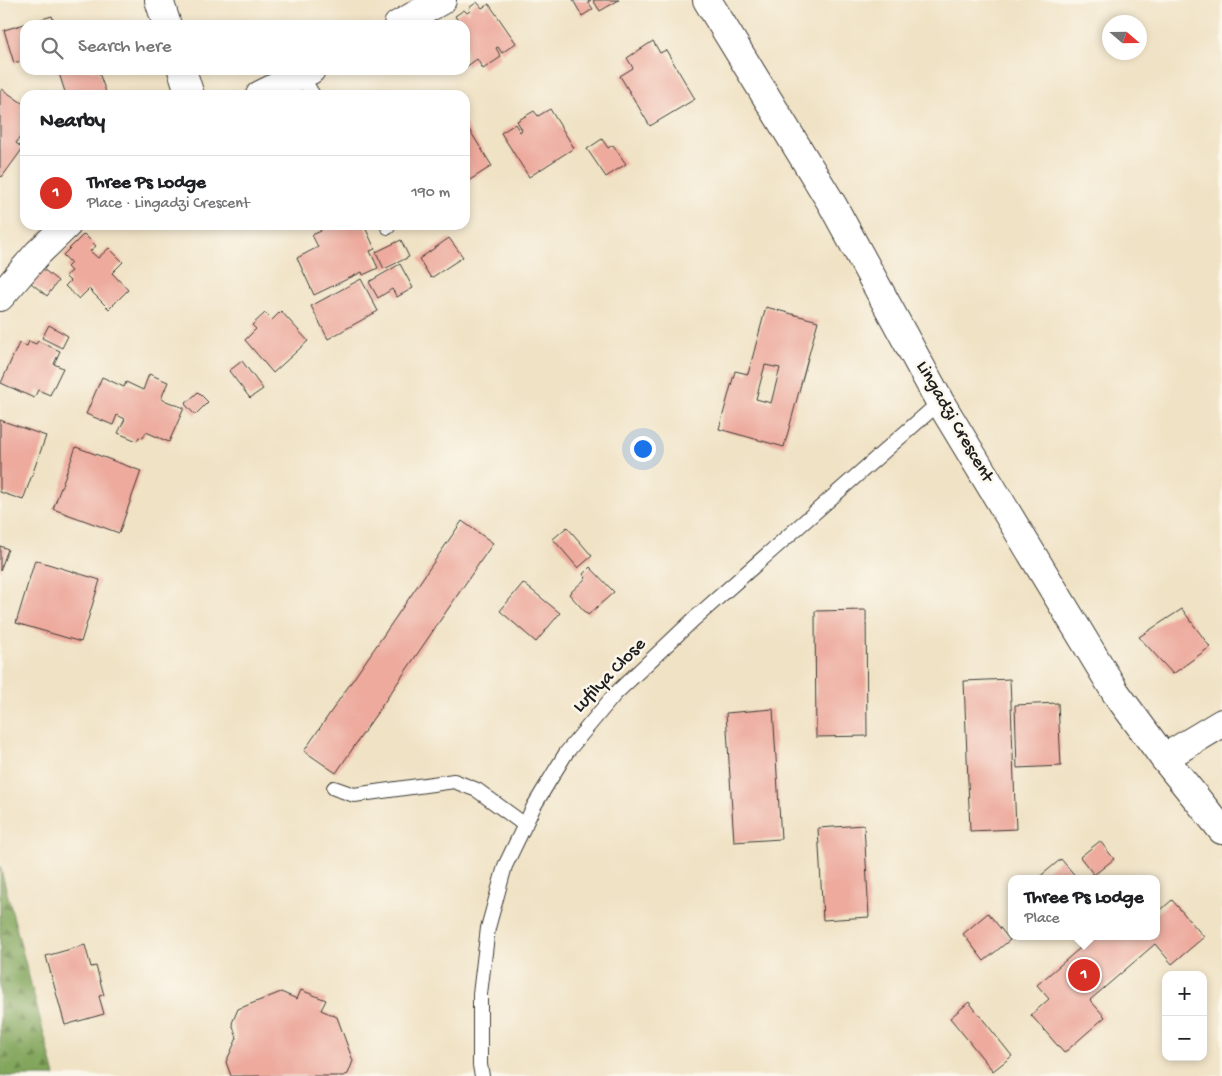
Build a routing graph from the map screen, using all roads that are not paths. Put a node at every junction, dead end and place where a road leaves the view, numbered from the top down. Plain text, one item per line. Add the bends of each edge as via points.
1 (159, 0) edge
2 (442, 0) edge
3 (707, 0) edge
4 (165, 20) edge
5 (407, 20) edge
6 (184, 75) edge
7 (308, 80) edge
8 (188, 90) edge
9 (276, 90) edge
10 (62, 230) edge
11 (0, 297) edge
12 (940, 402) junction
13 (1222, 723) edge
14 (1164, 758) junction
15 (334, 788) dead end
16 (525, 824) junction
17 (1222, 830) edge
18 (482, 1076) edge

1 - 4 street
2 - 5 street
3 - 12 street, Lingadzi Crescent via 832,204
6 - 8 street
7 - 9 street
10 - 11 street
12 - 14 street, Lingadzi Crescent via 1116,693
12 - 16 lane, Lufilya Close via 694,619 615,694 566,753
13 - 14 street
14 - 17 street, Lingadzi Crescent
15 - 16 lane via 354,795 454,781 477,790
16 - 18 lane, Lufilya Close via 505,866 488,928 480,994

